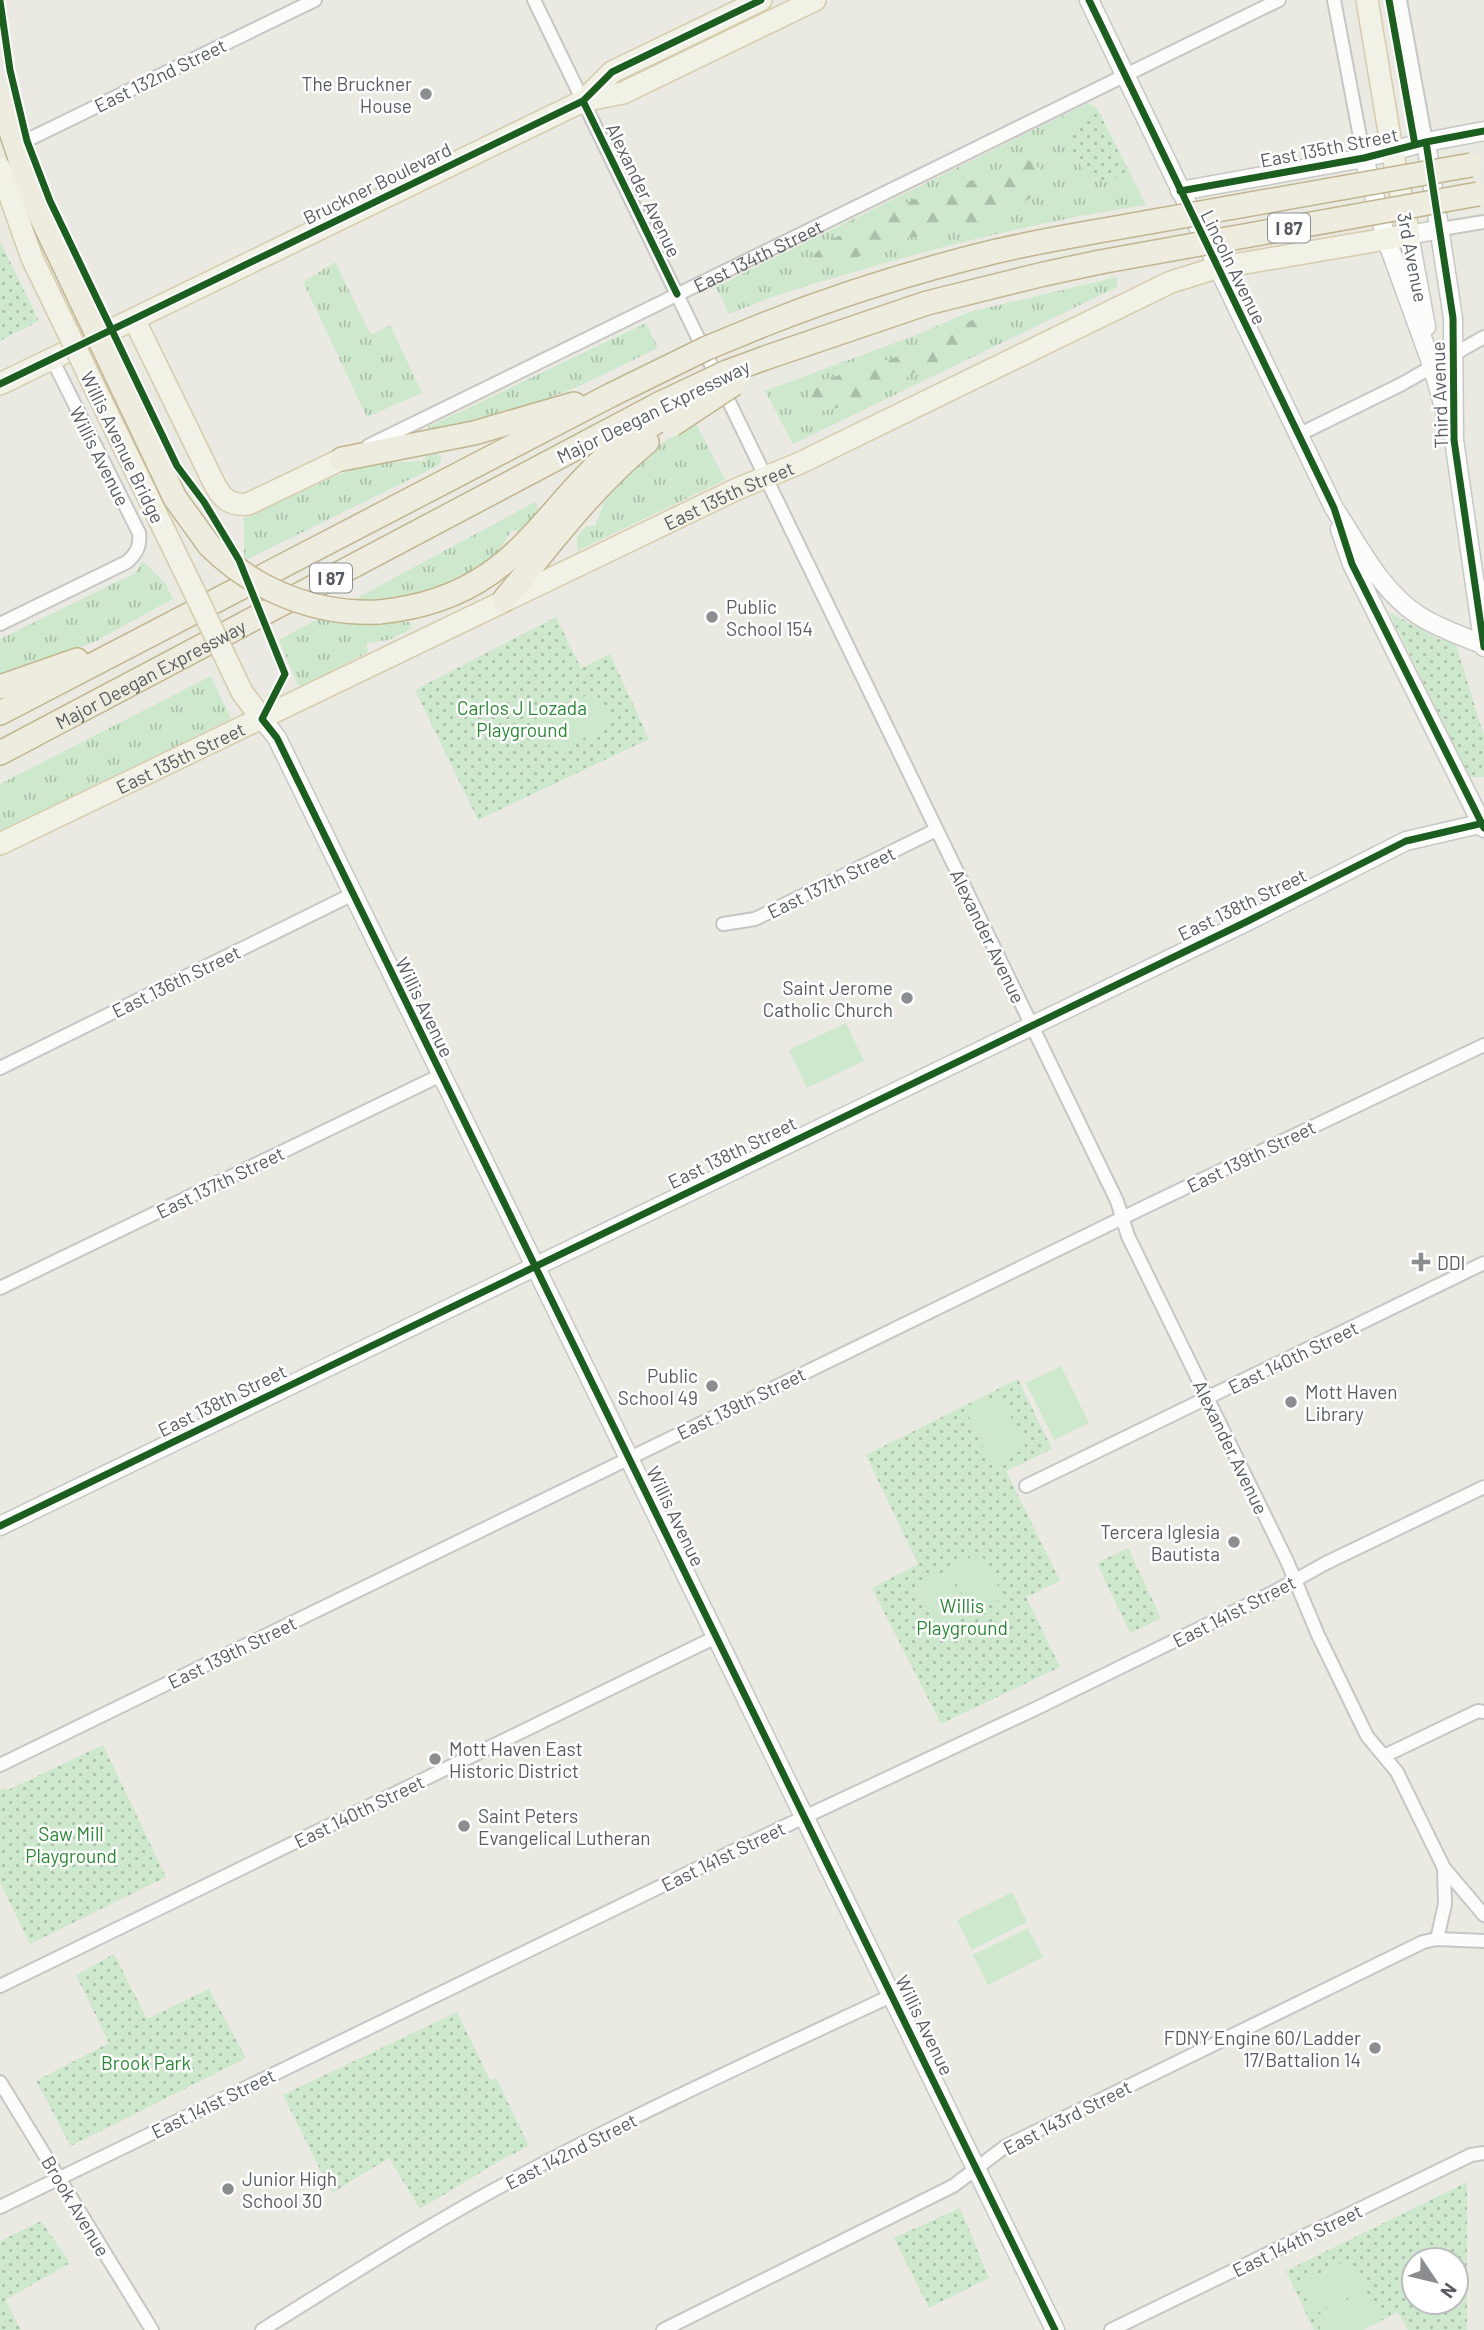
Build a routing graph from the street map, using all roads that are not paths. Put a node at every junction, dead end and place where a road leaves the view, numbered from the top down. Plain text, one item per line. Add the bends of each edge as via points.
1 (314, 0) edge
2 (534, 0) edge
3 (761, 0) edge
4 (815, 0) edge
5 (1089, 0) edge
6 (1279, 0) edge
7 (1335, 0) edge
8 (1367, 0) edge
9 (1400, 0) edge
10 (1125, 75) junction
11 (0, 98) edge
12 (583, 101) junction
13 (1484, 131) edge
14 (1426, 142) junction
15 (1392, 150) junction
16 (1364, 158) junction
17 (3, 159) edge
18 (1478, 163) edge
19 (1180, 191) junction
20 (1481, 194) edge
21 (1484, 222) edge
22 (1441, 229) junction
23 (1409, 234) junction
24 (1386, 239) junction
25 (1216, 268) junction
26 (677, 294) junction
27 (134, 319) junction
28 (1484, 337) edge
29 (90, 341) junction
30 (1452, 354) junction
31 (52, 359) junction
32 (766, 362) junction
33 (1432, 365) junction
34 (0, 384) edge
35 (611, 395) junction
36 (667, 414) junction
37 (1298, 435) junction
38 (1454, 440) junction
39 (342, 459) junction
40 (765, 477) junction
41 (1334, 508) junction
42 (1480, 594) edge
43 (504, 600) junction
44 (0, 624) edge
45 (156, 632) junction
46 (1484, 646) edge
47 (0, 687) edge
48 (0, 713) edge
49 (262, 719) junction
50 (0, 752) edge
51 (1483, 825) edge
52 (936, 830) junction
53 (0, 844) edge
54 (353, 894) junction
55 (723, 924) dead end
56 (1032, 1025) junction
57 (1484, 1045) edge
58 (0, 1068) edge
59 (441, 1075) junction
60 (1123, 1217) junction
61 (1484, 1263) edge
62 (535, 1266) junction
63 (0, 1288) edge
64 (1208, 1398) junction
65 (630, 1458) junction
66 (1026, 1486) dead end
67 (1484, 1487) edge
68 (0, 1526) edge
69 (1293, 1581) junction
70 (718, 1636) junction
71 (1484, 1712) edge
72 (1384, 1756) junction
73 (0, 1765) edge
74 (805, 1817) junction
75 (1444, 1868) junction
76 (1484, 1915) edge
77 (1437, 1939) junction
78 (1484, 1941) edge
79 (0, 1986) edge
80 (893, 1995) junction
81 (0, 2082) edge
82 (1484, 2153) edge
83 (976, 2168) junction
84 (59, 2178) junction
85 (0, 2207) edge
86 (152, 2330) edge
87 (262, 2330) edge
88 (663, 2330) edge
89 (1055, 2330) edge
90 (1111, 2330) edge

1 - 17 street, East 132nd Street
2 - 12 street, Alexander Avenue
3 - 12 main road, Bruckner Boulevard via 612,72
4 - 12 main road, Bruckner Boulevard via 623,93
5 - 10 main road, Lincoln Avenue
6 - 10 street, East 134th Street
7 - 16 street, Third Avenue
8 - 15 main road, 3rd Avenue
9 - 14 street, Third Avenue
10 - 19 main road, Lincoln Avenue
10 - 26 street, East 134th Street
11 - 36 highway, bridge via 35,204 175,498 209,545 238,570 282,596 337,610 379,612 454,594 488,575 535,534 600,461
12 - 26 street, Alexander Avenue
12 - 27 main road, Bruckner Boulevard
13 - 14 main road, East 135th Street
14 - 15 main road, East 135th Street
14 - 22 main road, Third Avenue
15 - 16 main road, East 135th Street
15 - 23 main road, 3rd Avenue
16 - 19 main road, East 135th Street
16 - 24 main road, Third Avenue
17 - 29 street
17 - 49 main road, Willis Avenue Bridge, bridge via 32,258 242,692
18 - 35 highway, Major Deegan Expressway / I 87, bridge via 1093,232 937,266 763,325
19 - 25 main road, Lincoln Avenue
20 - 32 highway, Major Deegan Expressway / I 87, bridge via 1044,274 927,303
21 - 22 street, East 135th Street
22 - 23 main road, East 135th Street
22 - 30 main road, Third Avenue via 1453,318
23 - 24 main road, East 135th Street
23 - 33 main road, 3rd Avenue
24 - 25 main road, East 135th Street
24 - 33 main road, Third Avenue
25 - 37 main road, Lincoln Avenue
25 - 40 main road, East 135th Street via 1171,282
26 - 39 street, East 134th Street
26 - 40 street, Alexander Avenue
27 - 29 main road, Bruckner Boulevard
27 - 39 main road, East 134th Street via 224,499 248,504
28 - 30 street
29 - 31 main road, Bruckner Boulevard
30 - 33 street
30 - 38 main road, Third Avenue
31 - 34 main road, Bruckner Boulevard
31 - 44 street, Willis Avenue via 140,541 136,553 120,566
32 - 36 highway, bridge via 734,384
32 - 36 highway, Major Deegan Expressway / I 87, bridge via 727,372
33 - 37 street
33 - 38 main road, Third Avenue
35 - 39 highway via 474,433
35 - 45 highway, Major Deegan Expressway / I 87
36 - 43 highway
36 - 50 highway, Major Deegan Expressway / I 87
37 - 41 main road, Lincoln Avenue
38 - 42 main road, Third Avenue
40 - 43 main road, East 135th Street
40 - 52 street, Alexander Avenue
41 - 46 main road, Lincoln Avenue via 1399,600 1434,624
41 - 51 main road via 1352,564
42 - 46 main road, Third Avenue
43 - 49 main road, East 135th Street
45 - 47 highway
45 - 48 highway, Major Deegan Expressway / I 87
49 - 53 main road, East 135th Street
49 - 54 main road, Willis Avenue via 277,738
51 - 56 main road, East 138th Street via 1423,836 1390,848
52 - 55 street, East 137th Street via 755,919
52 - 56 street, Alexander Avenue
54 - 58 street, East 136th Street
54 - 59 main road, Willis Avenue
56 - 60 street, Alexander Avenue
56 - 62 main road, East 138th Street
57 - 60 street, East 139th Street
59 - 62 main road, Willis Avenue
59 - 63 street, East 137th Street
60 - 64 street, Alexander Avenue via 1128,1236
60 - 65 street, East 139th Street
61 - 64 street, East 140th Street
62 - 65 main road, Willis Avenue
62 - 68 main road, East 138th Street
64 - 66 street, East 140th Street
64 - 69 street, Alexander Avenue
65 - 70 main road, Willis Avenue
65 - 73 street, East 139th Street
67 - 69 street, East 141st Street
69 - 72 street, Alexander Avenue via 1367,1736
69 - 74 street, East 141st Street
70 - 74 main road, Willis Avenue
70 - 79 street, East 140th Street
71 - 72 street
72 - 75 street, Alexander Avenue via 1397,1772
74 - 80 main road, Willis Avenue
74 - 84 street, East 141st Street
75 - 76 street, Alexander Avenue
75 - 77 street, Alexander Avenue via 1445,1904
77 - 78 street, East 143rd Street
77 - 83 street, East 143rd Street via 1006,2146
80 - 83 main road, Willis Avenue
80 - 87 street, East 142nd Street via 515,2178
81 - 84 street, Brook Avenue
82 - 90 street, East 144th Street via 1471,2155
83 - 88 street, East 143rd Street via 953,2186
83 - 89 main road, Willis Avenue
84 - 85 street, East 141st Street
84 - 86 street, Brook Avenue

